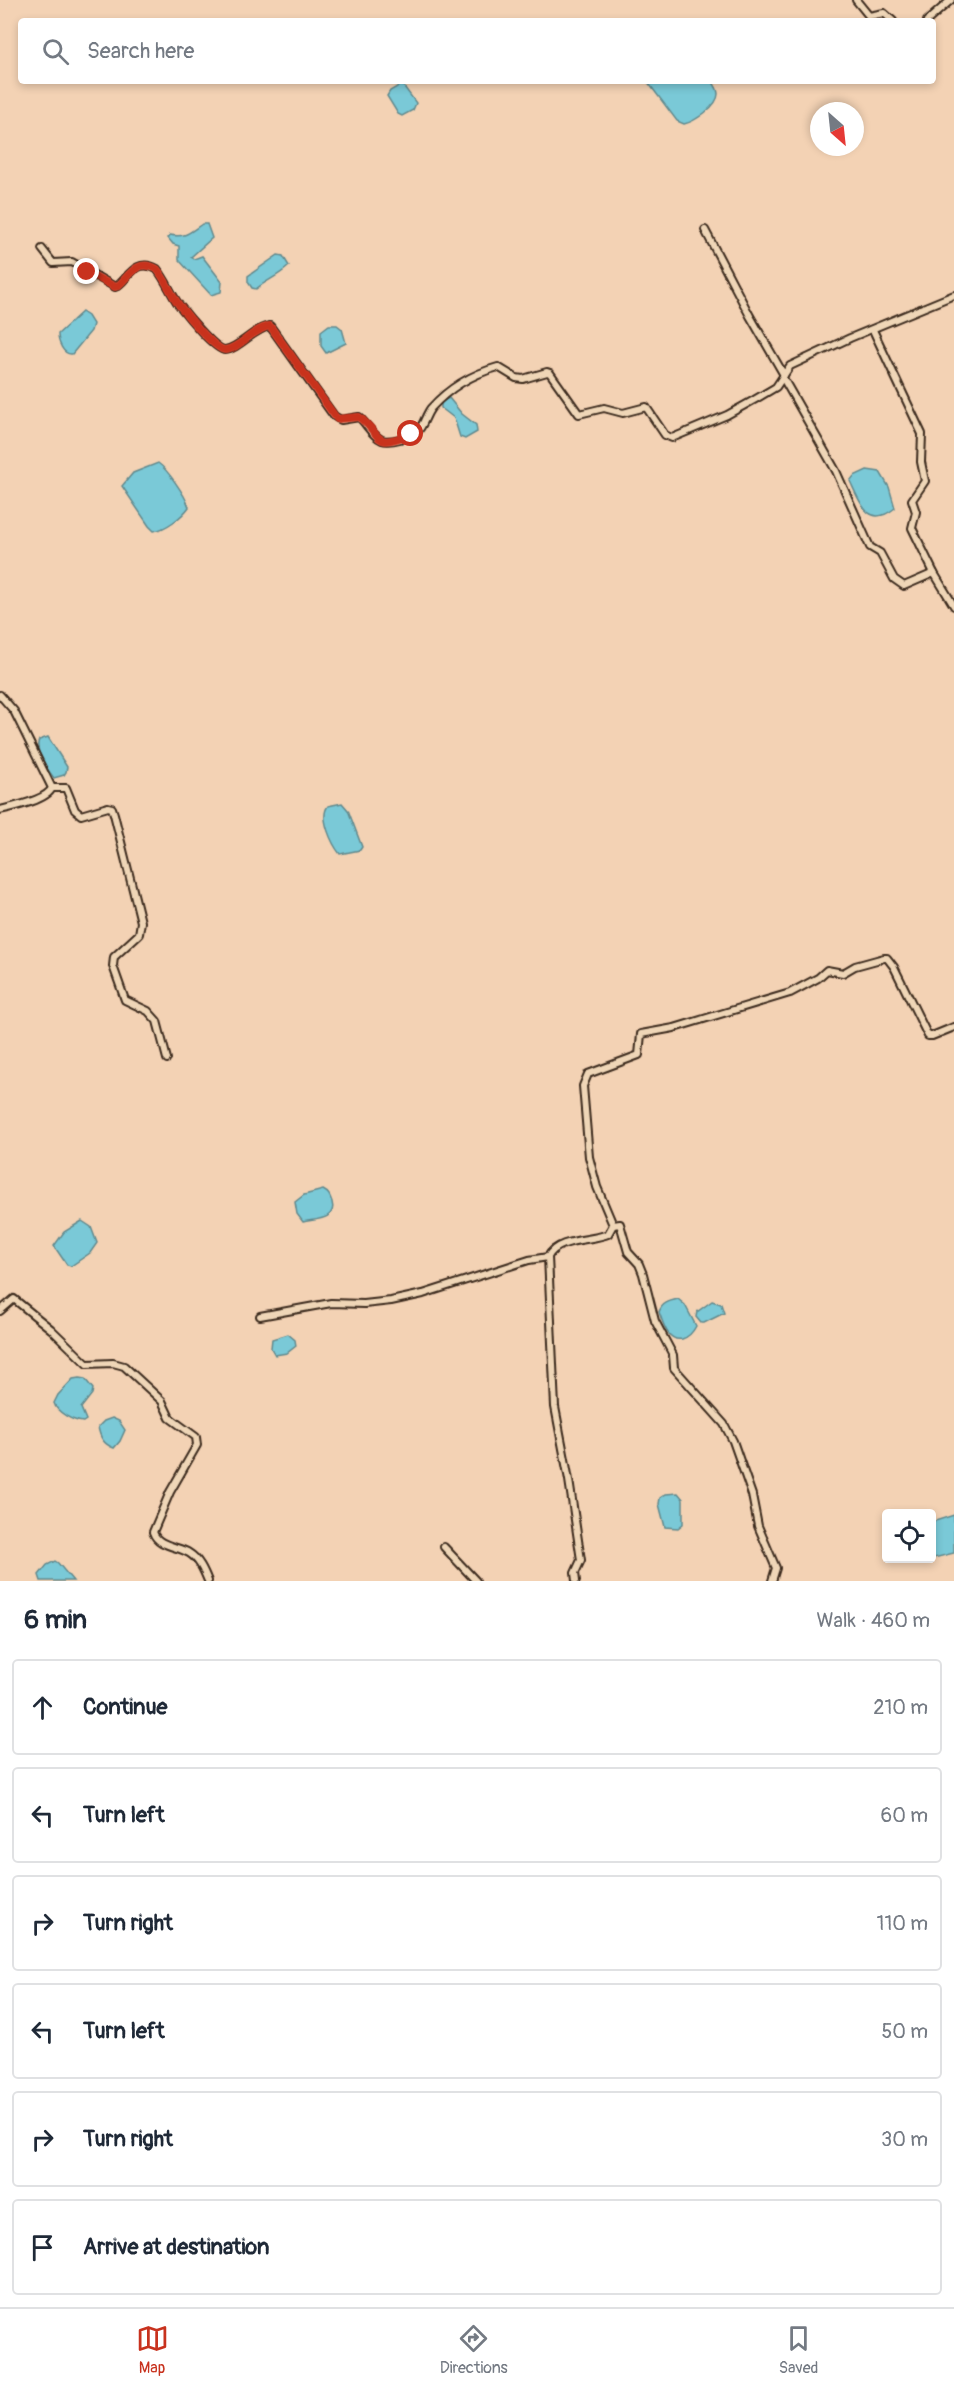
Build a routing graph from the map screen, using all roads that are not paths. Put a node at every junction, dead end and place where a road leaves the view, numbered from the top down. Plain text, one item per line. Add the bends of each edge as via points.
1 (856, 0) edge
2 (951, 0) edge
3 (890, 18) edge
4 (930, 18) edge
5 (705, 230) dead end
6 (42, 249) dead end
7 (954, 295) edge
8 (873, 330) junction
9 (783, 376) junction
10 (934, 573) junction
11 (954, 606) edge
12 (0, 695) edge
13 (52, 788) junction
14 (0, 810) edge
15 (954, 1027) edge
16 (166, 1059) dead end
17 (613, 1225) junction
18 (548, 1257) junction
19 (0, 1311) edge
20 (261, 1316) dead end
21 (444, 1547) dead end
22 (208, 1581) edge
23 (476, 1581) edge
24 (576, 1581) edge
25 (772, 1581) edge

1 - 3 street via 869,16 884,12
2 - 4 street
5 - 9 street
6 - 9 street via 54,263 72,262 115,287 137,268 157,269 183,309 222,349 232,348 270,326 334,416 341,420 359,417 384,441 417,432 430,410 455,387 498,367 523,380 550,373 579,414 604,408 622,413 646,407 665,435 672,438 736,410 776,387
7 - 8 street
8 - 9 street via 790,366
8 - 10 street via 922,434 921,462 926,481 912,500 916,512 912,528
9 - 10 street via 836,471 865,538 880,553 894,579 904,586
10 - 11 street
12 - 13 street via 14,711
13 - 14 street via 23,805
13 - 16 street via 66,788 81,815 112,808 141,922 139,933 114,957 113,966 125,1000 148,1011 156,1021
15 - 17 street via 928,1036 894,967 884,958 843,973 827,970 790,993 641,1034 639,1055 588,1074 583,1086 589,1157
17 - 18 street via 608,1234 559,1247
17 - 25 street via 620,1224 628,1252 639,1264 655,1321 672,1355 674,1368 724,1424 734,1441 758,1526 776,1568
18 - 20 street via 391,1301 331,1304
18 - 24 street via 555,1407 581,1560
19 - 22 street via 14,1299 87,1364 124,1366 162,1401 170,1418 196,1437 197,1445 153,1532 158,1540 193,1557
21 - 23 street

